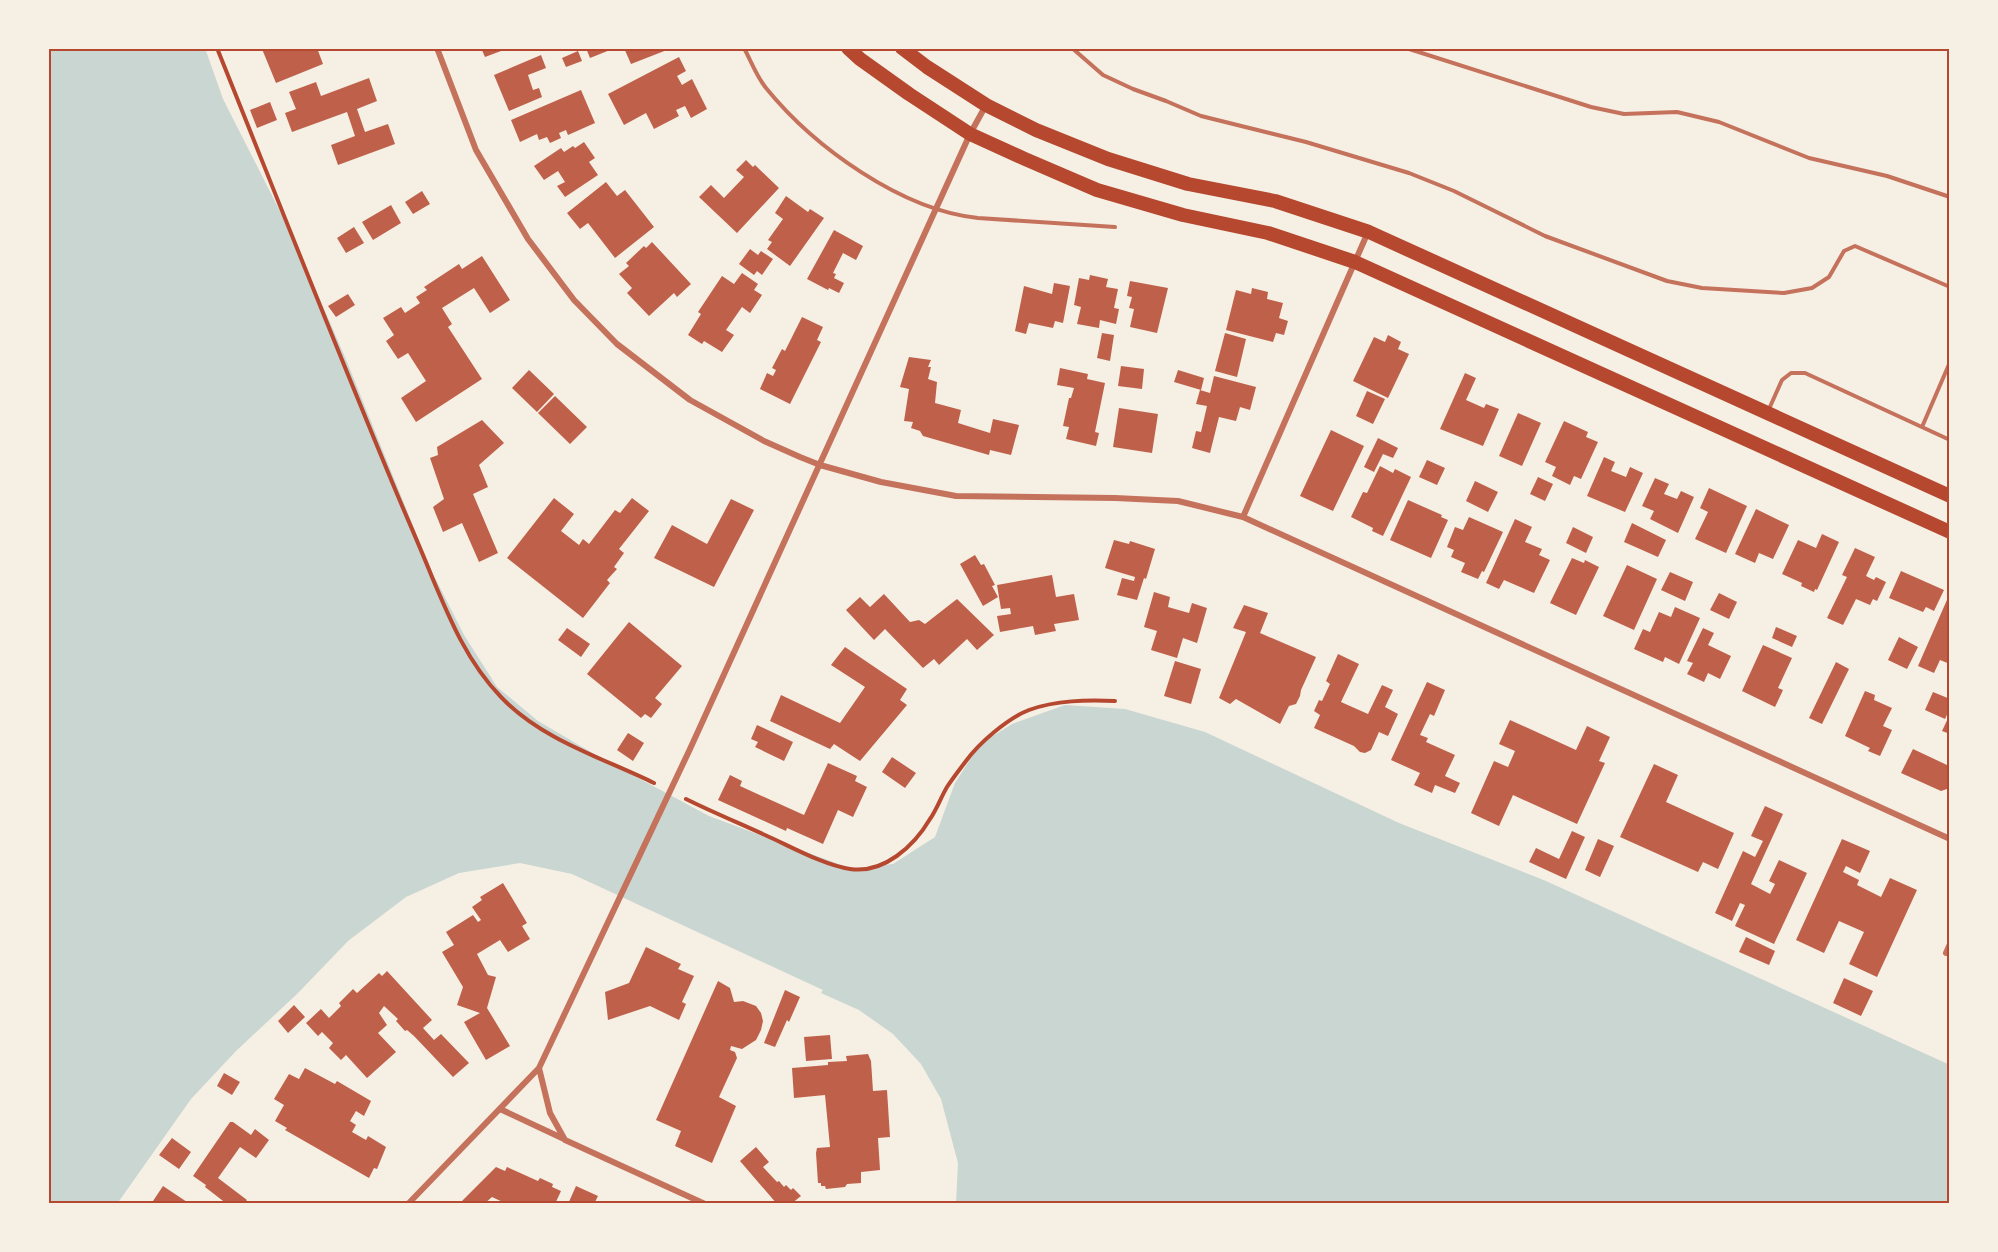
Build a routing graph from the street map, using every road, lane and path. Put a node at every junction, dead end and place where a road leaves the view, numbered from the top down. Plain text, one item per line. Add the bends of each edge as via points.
1 (217, 48) edge
2 (437, 48) edge
3 (744, 48) edge
4 (848, 48) edge
5 (902, 48) edge
6 (1072, 48) edge
7 (1406, 48) edge
8 (986, 105) junction
9 (970, 134) junction
10 (1950, 197) edge
11 (936, 210) junction
12 (1115, 227) dead end
13 (1369, 232) junction
14 (1355, 262) junction
15 (1950, 287) edge
16 (1950, 362) edge
17 (1767, 412) junction
18 (1922, 427) junction
19 (1950, 440) edge
20 (820, 465) junction
21 (1950, 496) edge
22 (1243, 517) junction
23 (1950, 532) edge
24 (1115, 701) dead end
25 (654, 783) dead end
26 (687, 799) dead end
27 (1950, 839) edge
28 (1950, 944) edge
29 (1946, 954) dead end
30 (539, 1068) junction
31 (500, 1109) junction
32 (565, 1140) junction
33 (408, 1204) edge
34 (705, 1204) edge

1 - 25 path via 459,638 486,681 526,719 569,744
2 - 20 street via 476,150 528,239 574,300 617,344 690,400 764,441
3 - 11 lane via 765,86 796,121 836,155 872,180
4 - 9 highway
5 - 8 highway
6 - 15 lane via 1103,75 1201,116 1409,173 1554,240 1667,281 1702,288 1784,293 1812,288 1829,277 1845,251 1855,246
7 - 10 lane via 1624,114 1677,112 1719,122 1809,158 1887,176
8 - 9 street
8 - 13 highway via 1108,159 1188,184 1275,201
9 - 11 street
9 - 14 highway via 1097,190 1268,234
11 - 12 lane via 978,218
11 - 20 street
13 - 14 street
13 - 17 highway
14 - 22 street
14 - 23 highway
16 - 18 lane
17 - 18 lane via 1782,380 1791,373 1805,373
17 - 21 highway
18 - 19 lane
20 - 22 street via 881,482 956,496 1178,501
20 - 30 street
22 - 27 street
24 - 26 path via 1066,702 1028,711 1013,719 973,752 920,834 896,857 871,868 850,870 803,853
28 - 29 street
30 - 31 street
30 - 32 street via 550,1113
31 - 32 street
31 - 33 street
32 - 34 street

